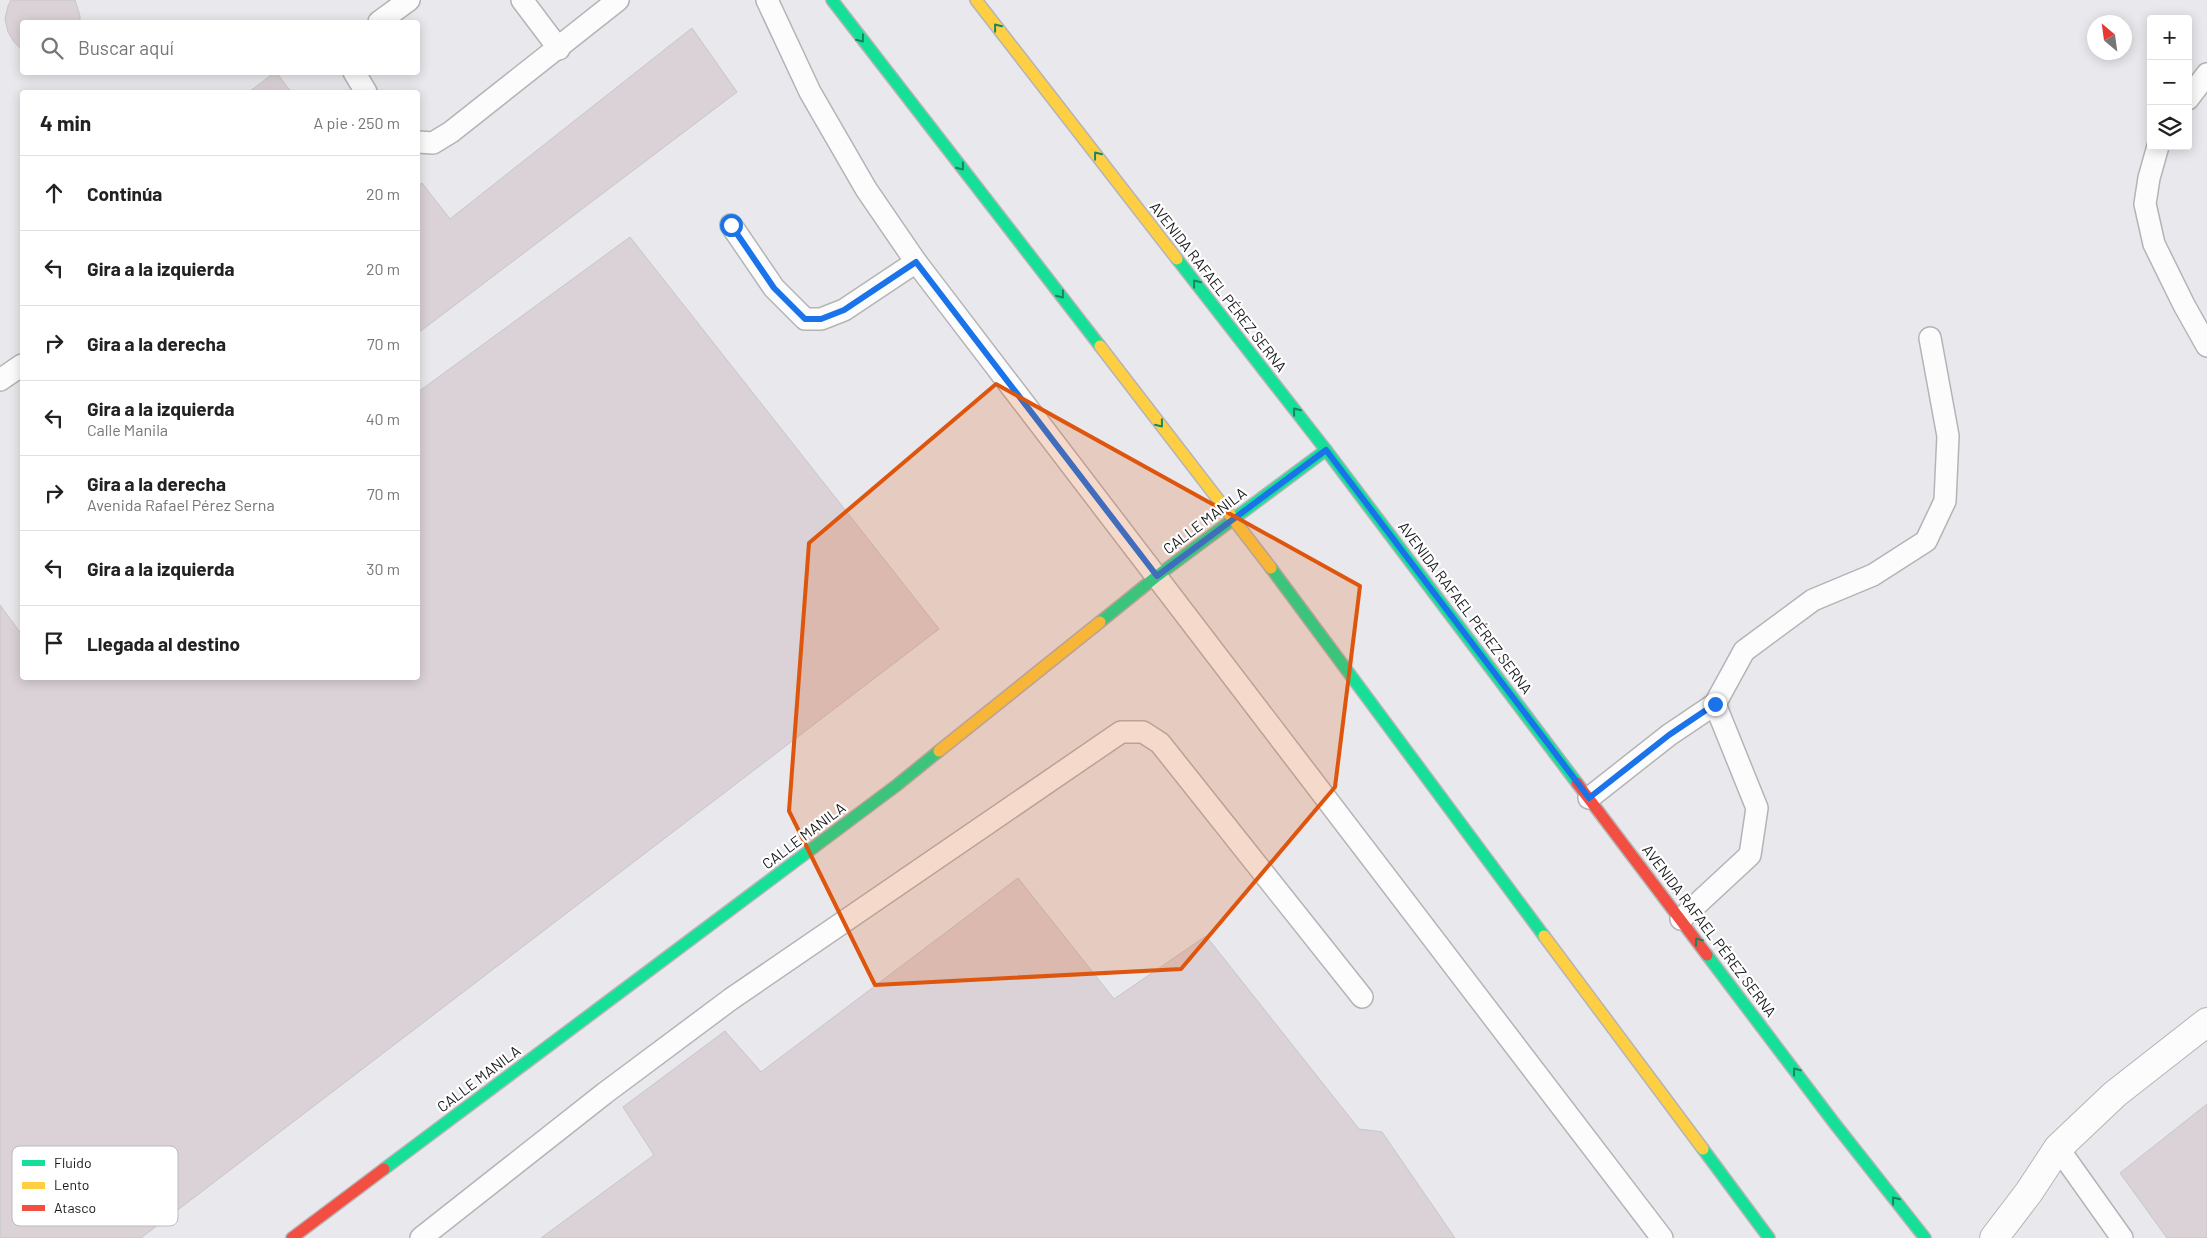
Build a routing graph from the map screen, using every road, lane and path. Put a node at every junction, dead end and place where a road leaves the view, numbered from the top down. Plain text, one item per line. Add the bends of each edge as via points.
1 (409, 0) edge
2 (522, 0) edge
3 (618, 0) edge
4 (767, 0) edge
5 (832, 0) edge
6 (976, 0) edge
7 (382, 20) edge
8 (559, 49) junction
9 (2207, 74) edge
10 (356, 75) edge
11 (365, 90) edge
12 (2192, 94) edge
13 (420, 142) edge
14 (2157, 150) edge
15 (731, 225) dead end
16 (916, 262) junction
17 (1930, 338) dead end
18 (2207, 346) edge
19 (20, 366) edge
20 (0, 380) edge
21 (1326, 450) junction
22 (1234, 518) junction
23 (1157, 576) junction
24 (1715, 704) junction
25 (1589, 798) junction
26 (1681, 919) junction
27 (1362, 998) dead end
28 (2207, 1022) edge
29 (2058, 1148) junction
30 (292, 1238) edge
31 (420, 1238) edge
32 (1662, 1238) edge
33 (1769, 1238) edge
34 (1925, 1238) edge
35 (1994, 1238) edge
36 (2122, 1238) edge

1 - 7 lane
2 - 8 lane
3 - 8 lane
4 - 16 lane via 810,92 866,189
5 -> 22 main road
21 -> 6 main road, AVENIDA RAFAEL PÉREZ SERNA
8 - 13 lane via 451,132 433,143
9 - 12 lane
10 - 11 lane
14 - 18 lane via 2145,204 2154,244
15 - 16 lane via 774,288 805,319 821,319 844,310
16 - 23 lane
17 - 24 lane via 1948,436 1945,501 1926,541 1873,575 1813,600 1744,651
19 - 20 lane
21 - 22 main road, CALLE MANILA
21 - 25 main road, AVENIDA RAFAEL PÉREZ SERNA
22 - 23 main road, CALLE MANILA
22 - 33 main road
23 - 30 main road, CALLE MANILA via 897,786
23 - 32 lane
24 - 25 lane via 1669,735
24 - 26 lane via 1757,808 1750,855
25 - 26 main road, AVENIDA RAFAEL PÉREZ SERNA
34 -> 26 main road, AVENIDA RAFAEL PÉREZ SERNA
27 - 31 lane via 1160,743 1142,732 1121,732 731,999
28 - 29 street via 2115,1094
29 - 35 street
29 - 36 lane

